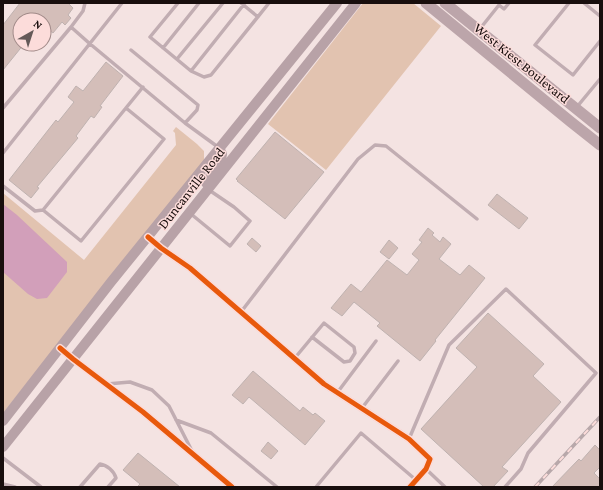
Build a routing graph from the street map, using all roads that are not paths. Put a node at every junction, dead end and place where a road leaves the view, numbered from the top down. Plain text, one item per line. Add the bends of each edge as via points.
1 (85, 3) edge
2 (122, 3) edge
3 (178, 3) edge
4 (200, 3) edge
5 (223, 3) edge
6 (269, 3) edge
7 (337, 3) edge
8 (356, 3) edge
9 (426, 3) edge
10 (445, 3) edge
11 (509, 3) edge
12 (570, 3) edge
13 (584, 3) edge
14 (243, 4) edge
15 (498, 4) edge
16 (600, 16) edge
17 (258, 17) junction
18 (71, 27) junction
19 (479, 30) junction
20 (471, 40) junction
21 (600, 41) edge
22 (89, 43) junction
23 (163, 48) junction
24 (131, 50) dead end
25 (177, 59) junction
26 (191, 71) junction
27 (600, 79) edge
28 (143, 87) junction
29 (573, 107) junction
30 (3, 108) edge
31 (126, 108) junction
32 (562, 115) junction
33 (185, 123) junction
34 (600, 128) edge
35 (600, 145) edge
36 (219, 148) junction
37 (3, 153) edge
38 (233, 158) junction
39 (3, 186) edge
40 (208, 189) junction
41 (43, 210) junction
42 (189, 213) junction
43 (477, 219) dead end
44 (148, 237) junction
45 (161, 248) junction
46 (241, 312) junction
47 (312, 337) junction
48 (376, 342) dead end
49 (60, 348) junction
50 (73, 359) junction
51 (294, 359) junction
52 (398, 361) dead end
53 (106, 384) junction
54 (337, 393) junction
55 (362, 408) junction
56 (176, 420) junction
57 (3, 421) edge
58 (409, 439) junction
59 (3, 447) edge
60 (195, 456) junction
61 (3, 458) edge
62 (426, 469) junction
63 (416, 480) junction
64 (3, 484) edge
65 (15, 487) edge
66 (41, 487) edge
67 (80, 487) edge
68 (108, 487) edge
69 (232, 487) edge
70 (277, 487) edge
71 (316, 487) edge
72 (410, 487) edge
73 (445, 487) edge
74 (505, 487) edge

1 - 18 lane via 83,11
2 - 22 lane
3 - 23 lane via 150,37
4 - 23 lane
5 - 25 lane
6 - 17 lane
7 - 36 main road, Duncanville Road
8 - 38 main road, Duncanville Road
9 - 20 main road, West Kiest Boulevard
10 - 19 main road, West Kiest Boulevard
11 - 15 lane via 504,9
12 - 21 lane via 535,45 573,75
13 - 16 lane
14 - 17 lane
14 - 26 lane
15 - 19 lane
17 - 26 lane via 210,75 204,77
18 - 22 lane
18 - 30 lane
19 - 20 main road
19 - 29 main road, West Kiest Boulevard
20 - 32 main road, West Kiest Boulevard
22 - 28 lane
22 - 37 lane
23 - 25 lane
24 - 33 lane via 198,105 197,110
25 - 26 lane
27 - 29 lane
28 - 31 lane
28 - 33 lane
29 - 32 main road
29 - 34 main road, West Kiest Boulevard
31 - 41 lane
31 - 41 lane via 164,139 81,241
32 - 35 main road, West Kiest Boulevard
33 - 36 lane
36 - 38 main road
36 - 40 main road via 221,160 206,183
36 - 44 main road, Duncanville Road
38 - 40 main road, Duncanville Road
39 - 41 lane via 35,212
40 - 42 main road, Duncanville Road
40 - 42 lane via 250,221 230,246
42 - 45 main road, Duncanville Road
43 - 46 lane via 386,146 375,145 358,159
44 - 45 street
44 - 49 main road, Duncanville Road
45 - 46 street via 190,268
45 - 50 main road, Duncanville Road
46 - 51 street
47 - 47 lane via 324,323 354,348 355,353 350,361 344,362
47 - 51 lane
48 - 54 lane
49 - 50 street
49 - 57 main road, Duncanville Road
50 - 53 street
50 - 59 main road, Duncanville Road
51 - 54 street
52 - 55 lane
53 - 56 lane via 130,382 152,390 169,406
53 - 60 street
54 - 55 street
55 - 58 street
56 - 60 lane
56 - 70 lane via 211,433
58 - 62 street via 430,459
58 - 74 lane via 449,345 506,290 596,374 528,453 521,469
60 - 69 street
61 - 66 lane
62 - 63 street
62 - 73 lane
63 - 71 lane via 361,433
63 - 72 street
64 - 65 lane
67 - 68 lane via 100,464 104,464 115,473 116,478

